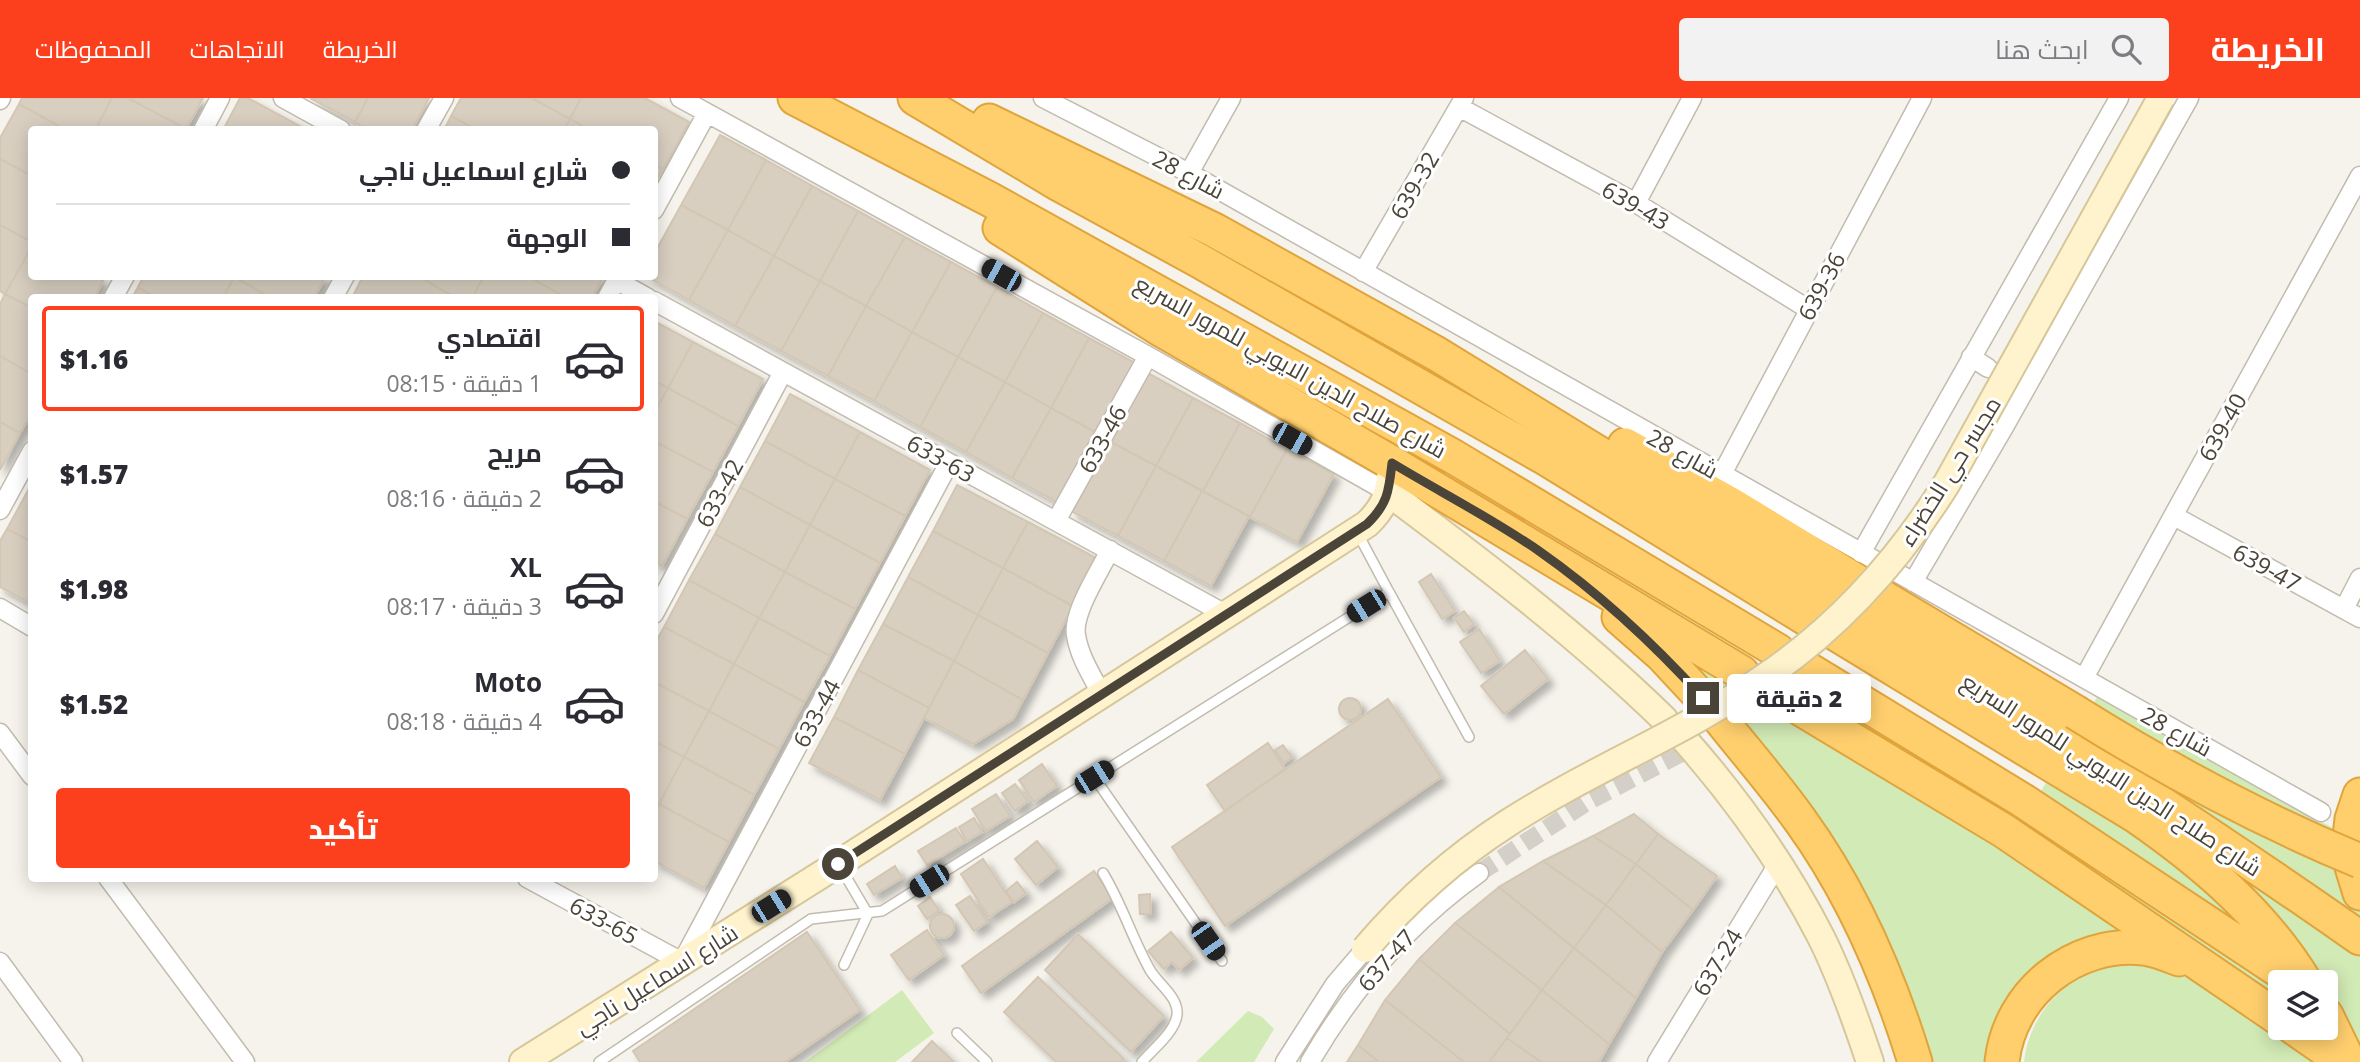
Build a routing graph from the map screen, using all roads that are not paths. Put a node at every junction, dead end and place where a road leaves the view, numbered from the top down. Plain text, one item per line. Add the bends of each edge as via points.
1 (220, 98) edge
2 (284, 98) edge
3 (443, 98) edge
4 (680, 98) edge
5 (795, 98) edge
6 (915, 98) edge
7 (937, 98) edge
8 (1043, 98) edge
9 (1231, 98) edge
10 (1692, 98) edge
11 (1922, 98) edge
12 (2119, 98) edge
13 (2161, 98) edge
14 (2189, 98) edge
15 (1461, 103) edge
16 (707, 113) junction
17 (834, 120) junction
18 (205, 126) edge
19 (334, 126) edge
20 (428, 126) edge
21 (1189, 173) junction
22 (2360, 176) edge
23 (658, 203) edge
24 (1636, 203) junction
25 (1363, 271) junction
26 (620, 280) edge
27 (642, 294) edge
28 (658, 303) edge
29 (1808, 309) junction
30 (1147, 356) junction
31 (1972, 357) junction
32 (1988, 368) dead end
33 (783, 372) junction
34 (28, 458) edge
35 (949, 463) junction
36 (1722, 474) junction
37 (1390, 478) junction
38 (0, 510) edge
39 (2174, 516) junction
40 (1056, 521) junction
41 (1356, 531) junction
42 (1110, 550) junction
43 (1539, 551) junction
44 (2360, 578) edge
45 (1913, 582) junction
46 (1389, 592) junction
47 (1849, 600) junction
48 (658, 606) edge
49 (0, 608) edge
50 (2344, 609) junction
51 (1227, 615) junction
52 (2360, 618) edge
53 (28, 624) edge
54 (2084, 678) junction
55 (1102, 695) junction
56 (1664, 719) dead end
57 (0, 733) edge
58 (1469, 737) dead end
59 (2060, 738) junction
60 (1684, 739) dead end
61 (28, 771) edge
62 (1094, 777) junction
63 (2360, 795) edge
64 (2321, 812) dead end
65 (838, 864) junction
66 (1777, 864) junction
67 (2355, 867) edge
68 (1103, 873) dead end
69 (1479, 873) tunnel mouth
70 (111, 882) edge
71 (534, 882) edge
72 (868, 914) junction
73 (2360, 938) edge
74 (1364, 949) joint
75 (1222, 961) dead end
76 (0, 962) edge
77 (682, 962) junction
78 (844, 965) dead end
79 (2282, 970) edge
80 (2289, 970) edge
81 (2229, 983) junction
82 (2268, 1010) edge
83 (2343, 1019) edge
84 (957, 1033) dead end
85 (2313, 1040) edge
86 (2339, 1057) edge
87 (606, 1060) edge
88 (1146, 1061) edge
89 (73, 1062) edge
90 (244, 1062) edge
91 (523, 1062) edge
92 (987, 1062) edge
93 (1285, 1062) edge
94 (1310, 1062) edge
95 (1657, 1062) edge
96 (1870, 1062) edge
97 (1915, 1062) edge
98 (2002, 1062) edge

1 - 18 street
2 - 19 street
3 - 20 street
4 - 16 street
5 - 17 highway, شارع صلاح الدين الايوبي للمرور السريع
6 - 47 highway, شارع صلاح الدين الايوبي للمرور السريع via 1547,459
7 - 47 highway via 1214,230 1437,354 1591,426 1717,496
8 - 21 street, شارع 28
9 - 21 street
10 - 24 street
11 - 29 street, 639-36
12 - 31 street
13 - 74 street, مجسر حي الخضراء, bridge via 1947,483 1914,533 1867,590 1806,646 1754,685 1487,837 1419,893
14 - 45 street via 2019,387
15 - 24 street, 639-43
15 - 25 street, 639-32
16 - 23 street
16 - 30 street
17 - 37 highway
17 - 79 highway, شارع صلاح الدين الايوبي للمرور السريع via 991,200 1441,450 2022,800
21 - 25 street, شارع 28
22 - 39 street, 639-40
24 - 29 street, 639-43
25 - 36 street, شارع 28
26 - 27 street
28 - 33 street, 633-63
29 - 36 street, 639-36
30 - 37 street
30 - 40 street, 633-46
31 - 32 street
31 - 47 street
33 - 35 street, 633-63
33 - 48 street, 633-42
34 - 38 street
35 - 40 street, 633-63
35 - 77 street, 633-44
36 - 47 street, شارع 28
37 - 41 street, شارع اسماعيل ناجي via 1379,512
37 - 43 highway
37 - 56 street
39 - 50 street, 639-47
39 - 54 street, 639-40
40 - 42 street, 633-63
41 - 46 lane
41 - 51 street, شارع اسماعيل ناجي
42 - 51 street, 633-63
42 - 55 street via 1079,614 1075,634
43 - 81 highway via 2004,831
43 - 97 highway via 1671,664 1801,821 1842,887 1892,991
44 - 50 street
45 - 47 street, شارع 28
45 - 54 street, شارع 28
46 - 58 lane
46 - 62 lane
47 - 59 highway
47 - 59 highway, شارع صلاح الدين الايوبي للمرور السريع
49 - 53 street
50 - 52 street, 639-47
51 - 55 street, شارع اسماعيل ناجي
54 - 64 street, شارع 28
55 - 65 street, شارع اسماعيل ناجي
57 - 61 street
59 - 67 highway, bridge via 2133,749
59 - 73 highway, شارع صلاح الدين الايوبي للمرور السريع
59 - 80 highway via 2136,816 2203,864 2258,919
60 - 66 street via 1736,801
62 - 72 lane via 882,911
62 - 75 lane
63 - 67 highway via 2352,819
65 - 72 lane
65 - 77 street, شارع اسماعيل ناجي
66 - 95 street, 637-24
66 - 96 street via 1838,974
68 - 88 lane via 1146,962 1175,1001 1175,1024
69 - 94 street, 637-47 via 1435,907 1380,962 1328,1030
70 - 90 street
71 - 77 street, 633-65
72 - 78 lane
72 - 87 lane via 811,919
74 - 93 street via 1335,984
76 - 89 street
77 - 91 street, شارع اسماعيل ناجي
81 - 82 highway
81 - 98 highway via 2159,951 2121,947 2096,952 2067,963 2039,984 2019,1010
83 - 86 highway
84 - 92 lane
85 - 86 highway

